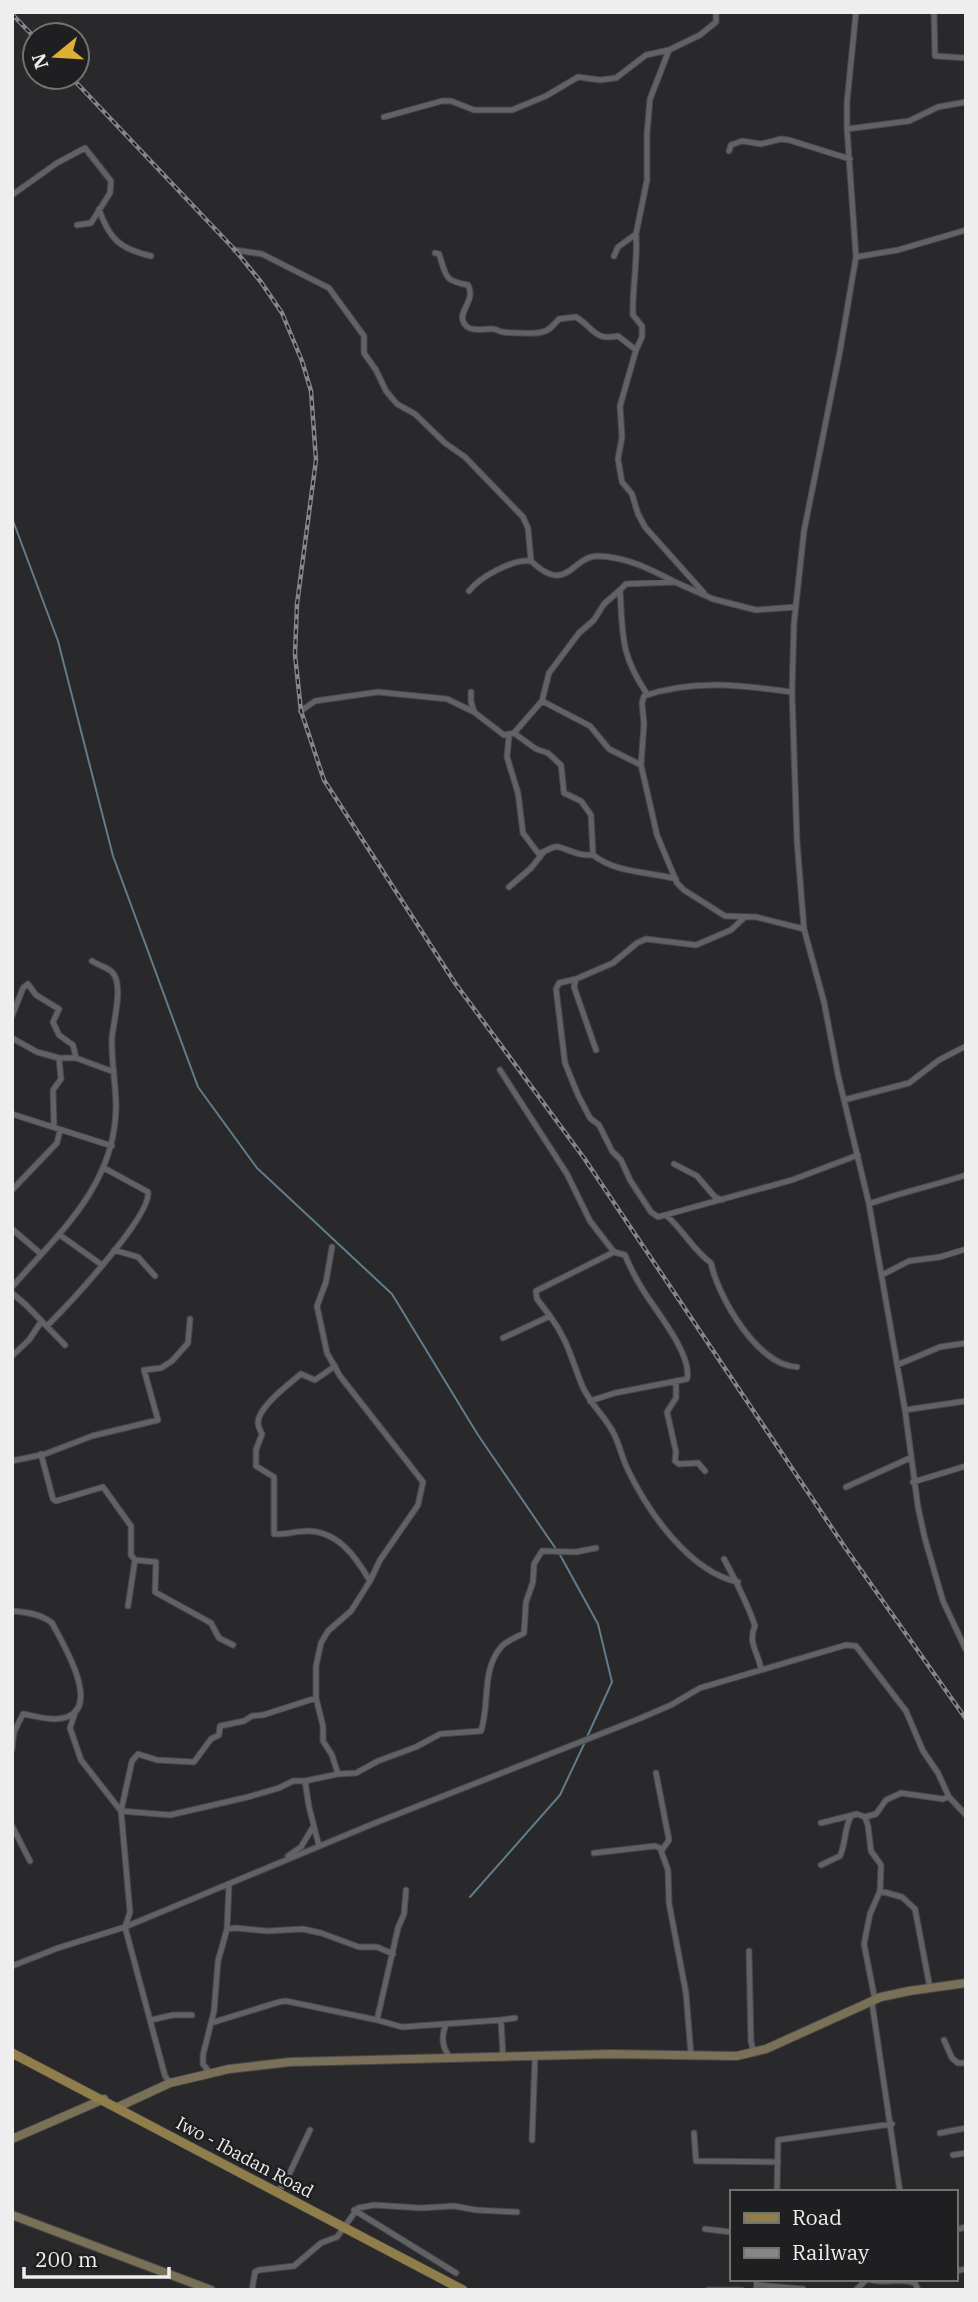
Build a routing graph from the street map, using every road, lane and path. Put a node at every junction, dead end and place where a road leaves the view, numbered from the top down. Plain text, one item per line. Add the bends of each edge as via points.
1 (716, 12) edge
2 (856, 12) edge
3 (934, 12) edge
4 (669, 50) junction
5 (966, 58) edge
6 (966, 102) edge
7 (384, 117) dead end
8 (847, 129) junction
9 (729, 151) dead end
10 (850, 159) junction
11 (12, 195) edge
12 (99, 209) junction
13 (78, 226) dead end
14 (966, 230) edge
15 (636, 234) junction
16 (235, 250) dead end
17 (435, 253) dead end
18 (151, 256) dead end
19 (614, 256) dead end
20 (856, 257) junction
21 (636, 350) junction
22 (531, 561) junction
23 (676, 582) junction
24 (620, 590) junction
25 (469, 591) dead end
26 (704, 593) junction
27 (796, 607) junction
28 (471, 692) dead end
29 (792, 692) junction
30 (647, 694) junction
31 (542, 701) junction
32 (301, 710) dead end
33 (474, 712) junction
34 (512, 734) junction
35 (641, 765) junction
36 (543, 853) junction
37 (593, 855) junction
38 (676, 879) junction
39 (509, 887) dead end
40 (744, 918) junction
41 (804, 929) junction
42 (92, 961) dead end
43 (576, 979) junction
44 (12, 1016) edge
45 (12, 1038) edge
46 (966, 1046) edge
47 (596, 1050) dead end
48 (59, 1058) junction
49 (76, 1058) junction
50 (500, 1070) dead end
51 (114, 1072) junction
52 (844, 1100) junction
53 (12, 1114) edge
54 (57, 1128) junction
55 (112, 1146) junction
56 (858, 1155) junction
57 (674, 1164) dead end
58 (104, 1168) junction
59 (966, 1175) edge
60 (12, 1190) edge
61 (722, 1200) junction
62 (869, 1204) junction
63 (667, 1216) junction
64 (12, 1229) edge
65 (60, 1235) junction
66 (332, 1247) dead end
67 (966, 1249) edge
68 (114, 1250) junction
69 (614, 1252) junction
70 (41, 1254) junction
71 (102, 1265) junction
72 (882, 1275) junction
73 (155, 1276) dead end
74 (12, 1287) edge
75 (12, 1293) edge
76 (550, 1316) junction
77 (190, 1319) dead end
78 (44, 1324) junction
79 (503, 1338) dead end
80 (966, 1343) edge
81 (65, 1345) dead end
82 (12, 1356) edge
83 (897, 1365) junction
84 (335, 1366) junction
85 (797, 1367) dead end
86 (677, 1381) junction
87 (590, 1401) junction
88 (966, 1401) edge
89 (905, 1410) junction
90 (41, 1454) junction
91 (910, 1458) junction
92 (12, 1461) edge
93 (966, 1466) edge
94 (705, 1471) dead end
95 (913, 1482) junction
96 (846, 1487) dead end
97 (596, 1548) dead end
98 (724, 1559) dead end
99 (135, 1560) junction
100 (370, 1581) junction
101 (738, 1582) junction
102 (128, 1606) dead end
103 (12, 1611) edge
104 (233, 1645) dead end
105 (966, 1650) edge
106 (761, 1670) junction
107 (316, 1698) junction
108 (76, 1710) junction
109 (12, 1749) edge
110 (656, 1773) dead end
111 (338, 1774) junction
112 (305, 1781) junction
113 (949, 1797) junction
114 (121, 1811) junction
115 (966, 1815) edge
116 (850, 1816) junction
117 (865, 1818) junction
118 (821, 1823) dead end
119 (12, 1826) edge
120 (313, 1827) junction
121 (319, 1846) junction
122 (662, 1850) junction
123 (594, 1853) dead end
124 (30, 1861) dead end
125 (281, 1862) junction
126 (821, 1865) dead end
127 (229, 1885) junction
128 (406, 1890) dead end
129 (880, 1891) junction
130 (125, 1927) junction
131 (227, 1930) junction
132 (749, 1951) dead end
133 (393, 1954) junction
134 (12, 1966) edge
135 (966, 1983) edge
136 (930, 1988) junction
137 (874, 2001) junction
138 (192, 2015) dead end
139 (515, 2018) dead end
140 (150, 2020) junction
141 (377, 2020) junction
142 (501, 2020) junction
143 (211, 2023) junction
144 (446, 2025) junction
145 (944, 2040) dead end
146 (12, 2053) edge
147 (754, 2053) junction
148 (691, 2055) junction
149 (450, 2057) junction
150 (503, 2057) junction
151 (535, 2057) junction
152 (966, 2063) edge
153 (210, 2073) junction
154 (170, 2083) junction
155 (104, 2099) junction
156 (118, 2107) junction
157 (892, 2124) junction
158 (966, 2128) edge
159 (310, 2130) dead end
160 (694, 2133) dead end
161 (940, 2133) dead end
162 (12, 2139) edge
163 (532, 2140) dead end
164 (966, 2153) edge
165 (953, 2155) dead end
166 (778, 2162) junction
167 (777, 2190) edge
168 (900, 2190) edge
169 (275, 2192) junction
170 (354, 2210) junction
171 (517, 2212) dead end
172 (12, 2215) edge
173 (343, 2226) junction
174 (705, 2229) dead end
175 (730, 2232) edge
176 (456, 2273) dead end
177 (880, 2281) edge
178 (898, 2281) edge
179 (757, 2285) edge
180 (803, 2289) edge
181 (211, 2290) edge
182 (252, 2290) edge
183 (463, 2290) edge
184 (708, 2290) edge
185 (742, 2290) edge

1 - 4 street via 716,22
2 - 8 street
3 - 5 street via 935,56
4 - 7 street via 646,55 616,78 578,77 512,110 474,110 442,101
4 - 15 street via 650,99 647,180
6 - 8 street via 938,107 909,121
8 - 10 street
9 - 10 street via 738,142 765,144 781,139
10 - 20 street
11 - 12 street via 85,148 111,181 110,193
12 - 13 street via 91,223
12 - 18 street via 114,239 130,251
14 - 20 street
15 - 19 street via 618,247
15 - 21 street via 633,315 642,327 642,337
16 - 22 street via 262,254 329,288 364,336 364,353 397,404 465,457 523,517
17 - 21 street via 449,280 471,287 462,315 467,326 541,333 559,318 576,317 598,336 618,336
20 - 27 street via 804,531
21 - 26 street via 620,406 622,482 645,527
22 - 23 street via 543,572 560,575 593,556 625,559
22 - 25 street via 511,562
23 - 24 street via 630,583
23 - 26 street
24 - 30 street via 627,658
24 - 31 street via 549,673
26 - 27 street via 756,610
27 - 29 street
28 - 33 street
29 - 30 street via 685,684
29 - 41 street
30 - 35 street via 642,703
31 - 34 street
31 - 35 street via 590,726 609,749
32 - 33 street via 315,701 378,692 447,699
33 - 34 street via 504,735
34 - 36 street via 507,757 523,832 538,853
34 - 37 street via 561,765 564,793 581,801 591,816
35 - 38 street via 657,835
36 - 37 street via 555,847 580,856
36 - 39 street
37 - 38 street via 622,870
38 - 40 street via 709,908
40 - 41 street via 756,916
40 - 43 street via 731,930 696,945 646,939 613,962
41 - 52 street
42 - 51 street via 113,972 118,981 112,1035
43 - 47 street via 574,988
43 - 63 street via 559,983 555,996 565,1063 590,1118 651,1212
44 - 49 street via 28,984 36,995 59,1009 53,1022 58,1035 73,1045
45 - 48 street
46 - 52 street via 909,1083
48 - 49 street
48 - 54 street via 61,1079 53,1090
49 - 51 street
50 - 69 street via 567,1174 590,1221
51 - 55 street
52 - 56 street
53 - 54 street
54 - 55 street
54 - 60 street via 57,1143
55 - 58 street
56 - 61 street
56 - 62 street
57 - 61 street via 697,1176
58 - 65 street
58 - 68 street via 150,1196
59 - 62 street
61 - 63 street
62 - 72 street
63 - 85 street via 711,1263 722,1293 745,1331 772,1357
64 - 70 street
65 - 70 street
65 - 71 street
66 - 84 street via 317,1306 327,1353
67 - 72 street via 909,1261
68 - 71 street
68 - 73 street via 138,1257
69 - 76 street via 536,1291
69 - 86 street via 625,1255 676,1339 689,1374
70 - 74 street
71 - 78 street via 75,1300
72 - 83 street
75 - 78 street
76 - 79 street
76 - 87 street via 563,1334
77 - 90 street via 188,1343 172,1361 144,1370 158,1420
78 - 81 street
78 - 82 street
80 - 83 street via 940,1347
83 - 89 street
84 - 100 street via 423,1482 418,1505
84 - 100 street via 315,1380 300,1374 261,1413 256,1466 274,1477 274,1534 315,1531 332,1538 354,1554
86 - 87 street
86 - 94 street via 667,1412 676,1461 698,1463
87 - 101 street via 614,1434 643,1500 671,1538 722,1579
88 - 89 street
89 - 91 street
90 - 92 street
90 - 99 street via 56,1502 103,1487 131,1525
91 - 95 street
91 - 96 street
93 - 95 street
95 - 105 street via 943,1601
97 - 111 street via 542,1551 534,1564 524,1633 502,1645 491,1663 481,1731 440,1734 356,1773
98 - 101 street
99 - 102 street
99 - 104 street via 156,1562 155,1592 211,1623 219,1637
100 - 107 street via 351,1611 321,1643
101 - 106 street via 755,1626 752,1644
103 - 108 street via 52,1623 78,1676
106 - 113 street via 856,1646 906,1711
106 - 121 street via 700,1688 640,1718
107 - 111 street via 323,1741
107 - 114 street via 220,1726 219,1735 194,1762 138,1754 132,1761
108 - 109 street via 64,1718 23,1714
108 - 114 street via 70,1728 80,1760
110 - 122 street via 669,1840
111 - 112 street
112 - 114 street via 170,1815
112 - 120 street
113 - 115 street
113 - 117 street via 901,1793
114 - 130 street via 130,1912
116 - 117 street
116 - 118 street
116 - 126 street via 840,1856
117 - 129 street via 871,1851 881,1865
119 - 124 street
120 - 121 street
120 - 125 street via 301,1847
121 - 125 street
122 - 123 street via 655,1846
122 - 148 street via 686,1993
125 - 127 street
127 - 130 street
127 - 131 street
128 - 133 street
129 - 136 street via 902,1896 915,1909
129 - 137 street via 864,1944
130 - 134 street
130 - 140 street
131 - 133 street via 303,1929
131 - 143 street via 218,1961
132 - 147 street
133 - 141 street
135 - 136 street
136 - 137 street
137 - 147 street
137 - 157 street
138 - 140 street
139 - 142 street
140 - 154 street
141 - 143 street via 286,2001
141 - 144 street via 402,2027
142 - 144 street
142 - 150 street
143 - 153 street via 203,2055
144 - 149 street via 443,2044
145 - 152 street via 952,2058
146 - 155 main road, Iwo - Ibadan Road
147 - 148 street
148 - 151 street
149 - 150 street
149 - 153 street via 290,2062
150 - 151 street
151 - 163 street
153 - 154 street
154 - 156 street
155 - 156 main road, Iwo - Ibadan Road
155 - 162 street
156 - 169 main road, Iwo - Ibadan Road
157 - 166 street via 778,2140
157 - 168 street
158 - 161 street
159 - 169 street via 284,2185
160 - 166 street via 696,2161
164 - 165 street
166 - 167 street
169 - 173 main road, Iwo - Ibadan Road
170 - 171 street via 374,2205
170 - 173 street
170 - 176 street
172 - 181 street
173 - 182 street via 337,2237 321,2243 294,2266 255,2272
173 - 183 main road, Iwo - Ibadan Road
174 - 175 street
177 - 178 street
179 - 180 street
184 - 185 street

